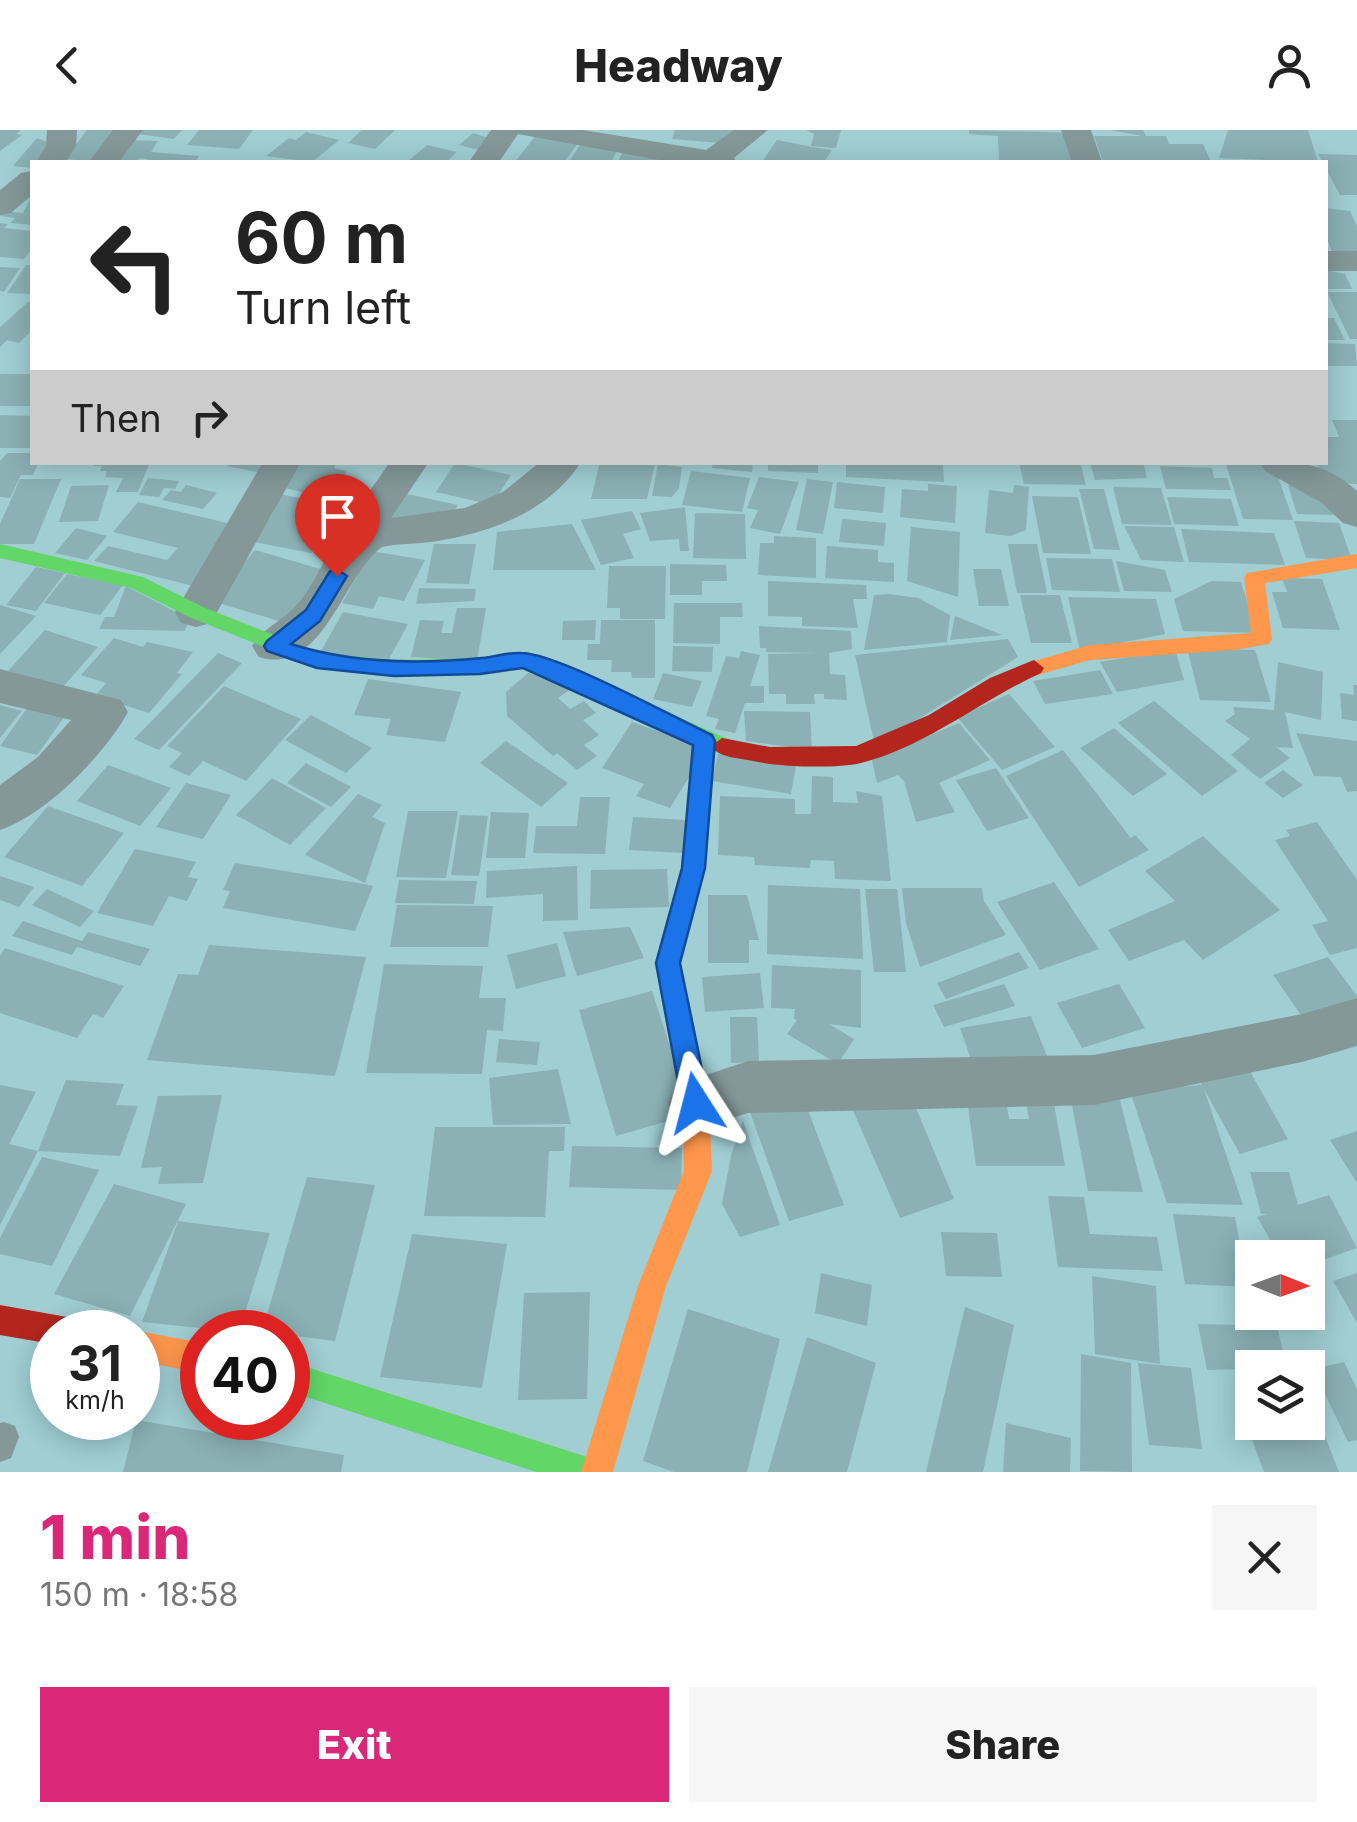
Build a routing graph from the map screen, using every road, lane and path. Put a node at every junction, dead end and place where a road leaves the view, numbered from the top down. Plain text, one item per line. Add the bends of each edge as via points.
1 (62, 130) edge
2 (128, 130) edge
3 (506, 130) edge
4 (530, 130) edge
5 (753, 130) edge
6 (1076, 130) edge
7 (53, 160) edge
8 (106, 160) edge
9 (485, 160) edge
10 (702, 160) edge
11 (709, 160) edge
12 (1087, 160) edge
13 (30, 182) edge
14 (0, 206) edge
15 (1328, 261) edge
16 (1357, 261) edge
17 (280, 465) edge
18 (408, 465) edge
19 (560, 465) edge
20 (1284, 465) edge
21 (1357, 514) edge
22 (370, 535) junction
23 (0, 551) edge
24 (1357, 561) edge
25 (196, 612) junction
26 (274, 646) junction
27 (0, 686) edge
28 (704, 741) junction
29 (0, 811) edge
30 (1357, 1022) edge
31 (696, 1103) junction
32 (0, 1320) edge
33 (30, 1325) edge
34 (310, 1383) edge
35 (584, 1472) edge
36 (597, 1472) edge

1 - 7 street
2 - 8 street
3 - 9 street
4 - 10 street
5 - 11 street
6 - 12 street
13 - 14 street
15 - 16 street
17 - 25 street
18 - 22 street via 370,519
19 - 22 street via 528,493 480,518
20 - 21 street
22 - 26 street via 313,616
23 - 25 street via 106,572
24 - 28 street via 1254,578 1262,639 1171,642 1044,664 858,755 770,756
25 - 26 street
26 - 28 street via 317,660 394,668 523,660
27 - 29 street via 105,712 54,770
28 - 31 street via 694,868 668,963
30 - 31 street via 1094,1080 748,1087
31 - 36 street via 698,1170 652,1286
32 - 33 street
34 - 35 street

